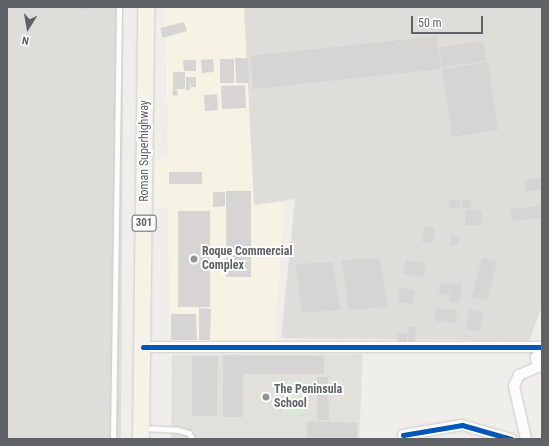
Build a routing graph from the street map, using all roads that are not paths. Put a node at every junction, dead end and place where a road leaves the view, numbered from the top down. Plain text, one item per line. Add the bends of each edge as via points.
1 (120, 7) edge
2 (146, 7) edge
3 (143, 347) junction
4 (542, 347) edge
5 (542, 352) edge
6 (540, 366) edge
7 (141, 434) edge
8 (403, 435) dead end
9 (113, 439) edge
10 (192, 439) edge
11 (511, 439) edge
12 (526, 439) edge

1 - 9 lane
2 - 3 main road, Roman Superhighway / 301
3 - 4 street
3 - 7 main road, Roman Superhighway / 301
5 - 6 street via 536,357
6 - 12 street via 519,375 514,386
7 - 10 lane via 178,430 188,433
8 - 11 street via 462,425

